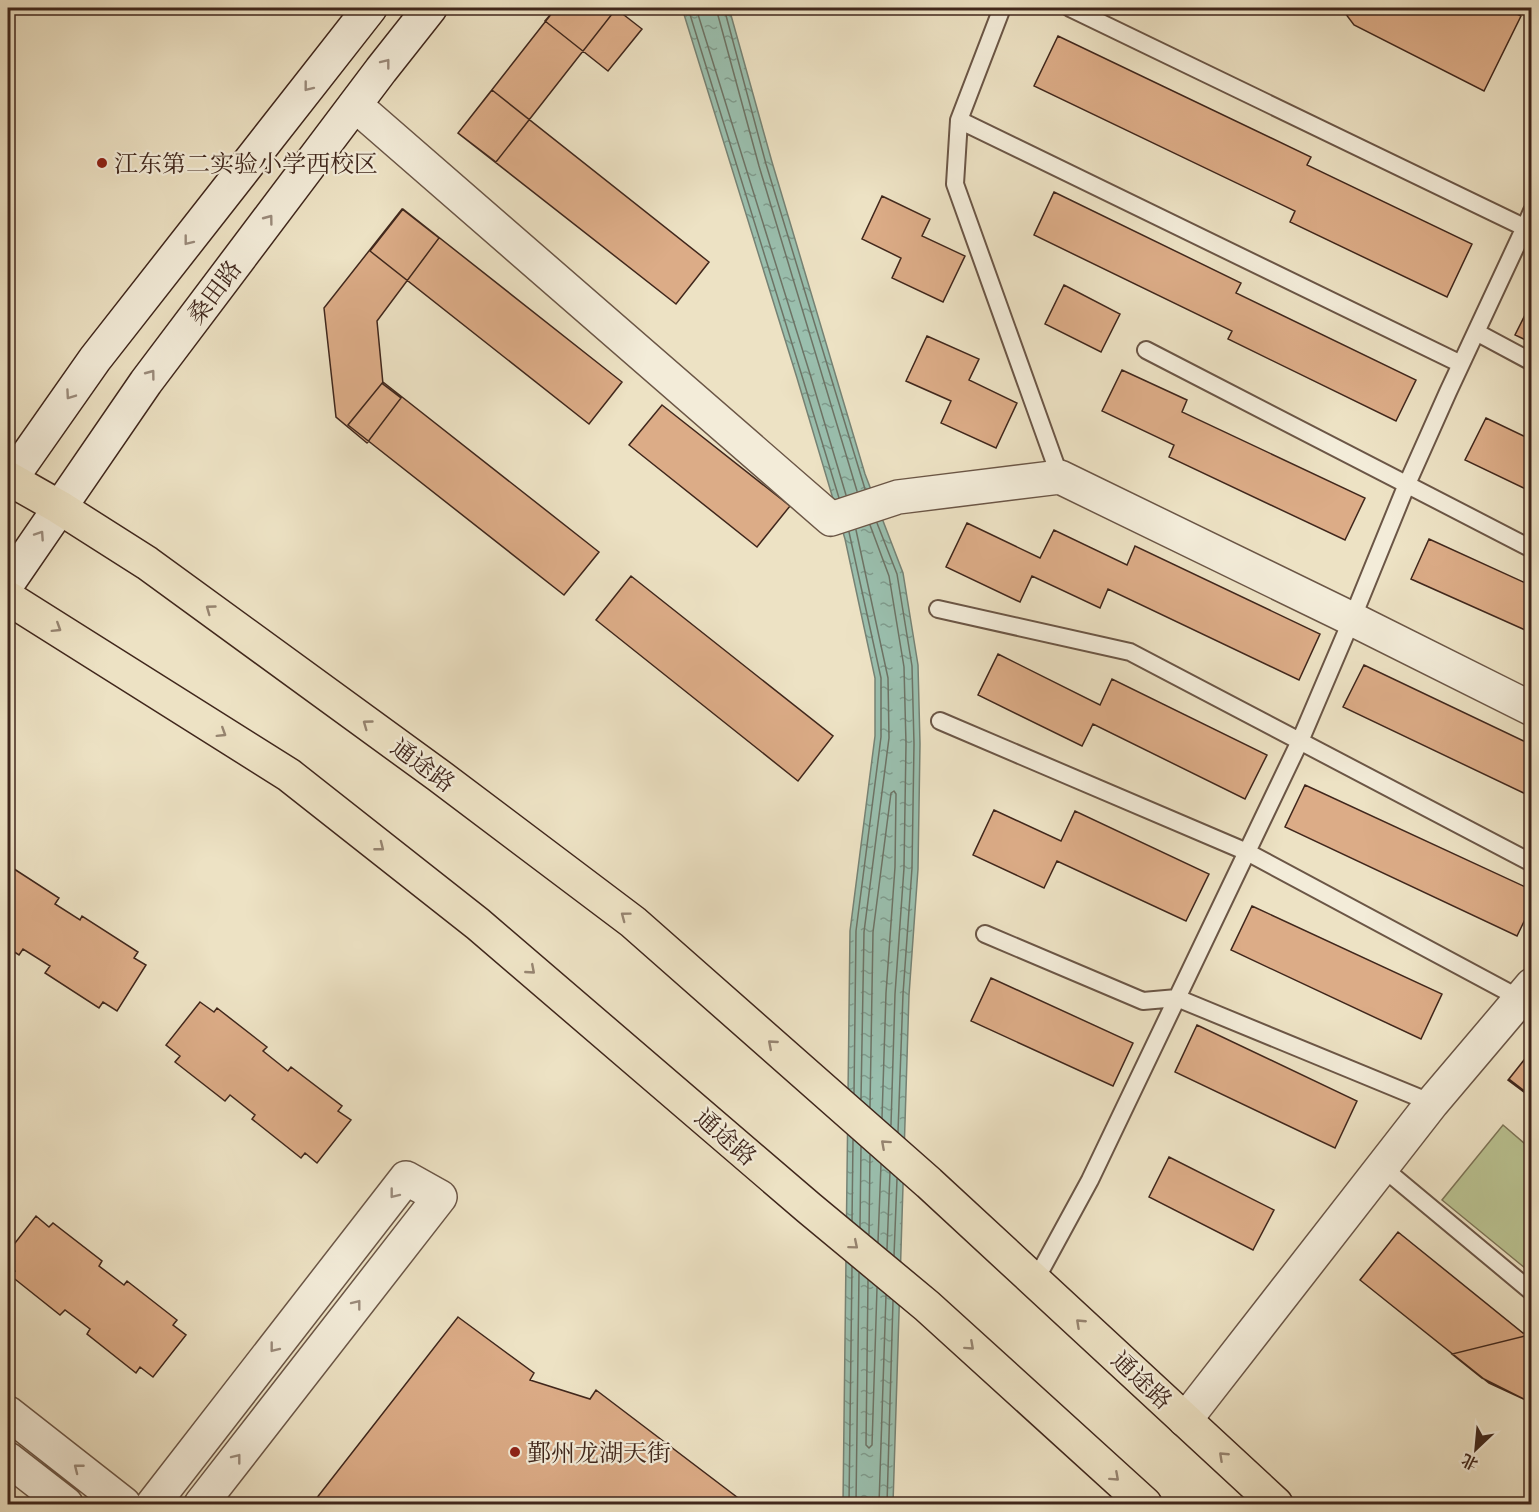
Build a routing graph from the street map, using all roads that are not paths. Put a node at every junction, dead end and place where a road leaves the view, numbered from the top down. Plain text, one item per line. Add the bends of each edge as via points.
1 (370, 8) edge
2 (430, 8) edge
3 (1002, 8) edge
4 (1070, 8) edge
5 (355, 105) junction
6 (959, 120) junction
7 (1532, 211) edge
8 (1528, 229) edge
9 (1476, 332) junction
10 (1146, 350) dead end
11 (1532, 362) edge
12 (1461, 364) junction
13 (1060, 477) junction
14 (8, 480) edge
15 (1407, 484) junction
16 (59, 507) junction
17 (1532, 549) edge
18 (8, 583) edge
19 (8, 598) edge
20 (938, 609) dead end
21 (1352, 619) junction
22 (1532, 709) edge
23 (940, 721) dead end
24 (1300, 741) junction
25 (1247, 852) junction
26 (1532, 864) edge
27 (985, 934) dead end
28 (1526, 992) edge
29 (1177, 998) junction
30 (1432, 1104) junction
31 (1382, 1167) junction
32 (1035, 1281) junction
33 (1532, 1292) edge
34 (8, 1413) edge
35 (1185, 1420) junction
36 (8, 1459) edge
37 (66, 1504) edge
38 (124, 1504) edge
39 (153, 1504) edge
40 (201, 1504) edge
41 (1145, 1504) edge
42 (1276, 1504) edge

1 -> 14 street via 95,359
5 -> 2 street, 桑田路
3 - 6 lane
4 - 8 lane
5 - 13 street via 831,519 898,497
16 -> 5 street, 桑田路 via 146,382
6 - 12 lane
6 - 13 lane via 955,184
7 - 8 lane
8 - 9 lane
9 - 11 lane
9 - 12 lane
10 - 15 lane
12 - 15 lane
13 - 21 street
14 - 16 main road, 通途路
15 - 17 lane
15 - 21 lane
18 -> 16 street, 桑田路
32 -> 16 main road, 通途路 via 633,922 147,563
19 -> 41 main road, 通途路 via 289,775 478,924 927,1306
20 - 24 lane via 1130,652
21 - 22 street
21 - 24 lane
23 - 25 lane
24 - 25 lane
24 - 26 lane
25 - 28 lane
25 - 29 lane
27 - 29 lane via 1143,1001
28 - 30 street
29 - 30 lane
29 - 32 lane via 1090,1180
30 - 31 street
31 - 33 lane
31 - 35 street
35 -> 32 main road, 通途路
38 -> 34 street
42 -> 35 main road, 通途路
36 - 37 street
40 -> 39 street via 440,1197 406,1178

